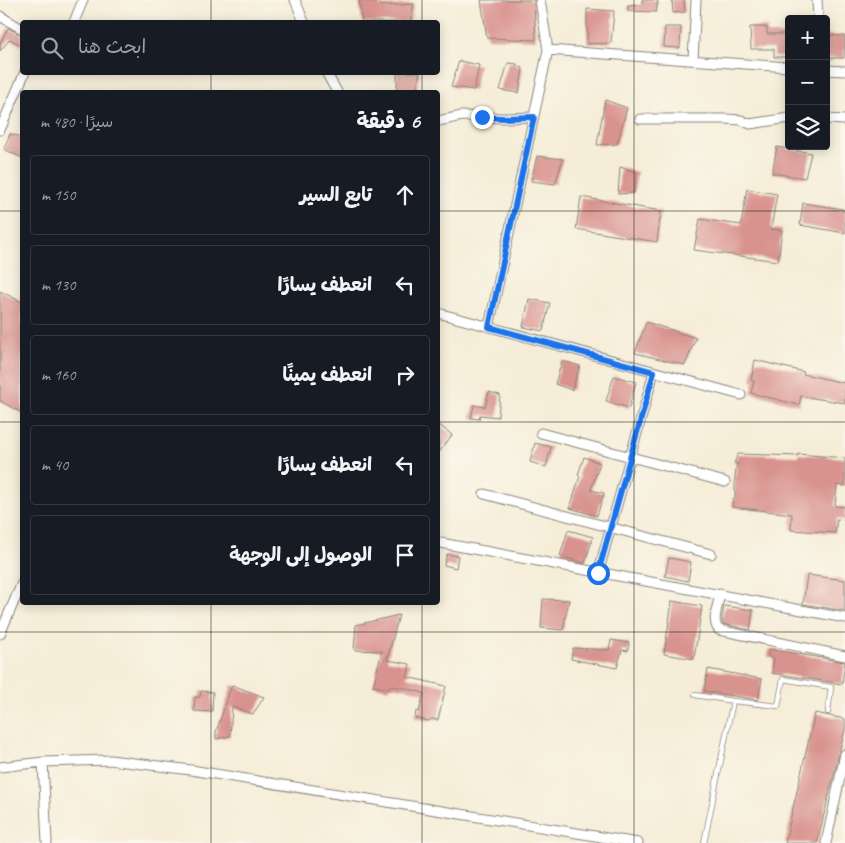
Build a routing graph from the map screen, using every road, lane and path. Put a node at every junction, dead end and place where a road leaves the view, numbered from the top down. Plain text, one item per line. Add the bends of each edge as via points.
1 (83, 0) edge
2 (295, 0) edge
3 (540, 0) edge
4 (696, 0) edge
5 (817, 0) edge
6 (818, 15) edge
7 (0, 16) edge
8 (75, 20) edge
9 (303, 20) edge
10 (20, 28) edge
11 (548, 50) junction
12 (693, 60) junction
13 (785, 67) edge
14 (830, 70) edge
15 (845, 71) edge
16 (24, 75) edge
17 (328, 75) edge
18 (336, 90) edge
19 (534, 117) junction
20 (640, 119) dead end
21 (785, 119) edge
22 (830, 119) edge
23 (845, 120) edge
24 (440, 121) edge
25 (0, 130) edge
26 (440, 314) edge
27 (489, 327) junction
28 (654, 372) junction
29 (741, 394) dead end
30 (541, 434) dead end
31 (630, 456) junction
32 (725, 482) dead end
33 (484, 494) dead end
34 (610, 528) junction
35 (441, 543) dead end
36 (711, 554) dead end
37 (598, 573) junction
38 (20, 588) edge
39 (720, 594) junction
40 (845, 618) edge
41 (0, 634) edge
42 (845, 656) edge
43 (695, 695) dead end
44 (733, 701) junction
45 (828, 712) dead end
46 (845, 754) edge
47 (43, 762) junction
48 (0, 767) edge
49 (47, 843) edge
50 (638, 843) edge
51 (704, 843) edge
52 (826, 843) edge

1 - 8 street
2 - 9 street
3 - 11 street
4 - 12 street
5 - 6 street
7 - 10 street
11 - 12 street
11 - 19 street
12 - 13 street
14 - 15 street
16 - 25 street
17 - 18 street
19 - 24 street via 462,116
19 - 27 street
20 - 21 street via 726,119 750,124
22 - 23 street
26 - 27 street
27 - 28 street
28 - 29 street
28 - 31 street
30 - 31 street
31 - 32 street
31 - 34 street
33 - 34 street
34 - 36 street
34 - 37 street
35 - 37 street
37 - 39 street
38 - 41 street
39 - 40 street
39 - 42 street via 715,620 719,630
43 - 44 lane
44 - 45 lane via 778,706 783,679 831,687
44 - 51 lane
46 - 52 street
47 - 48 street
47 - 49 street
47 - 50 street via 110,760 191,770

